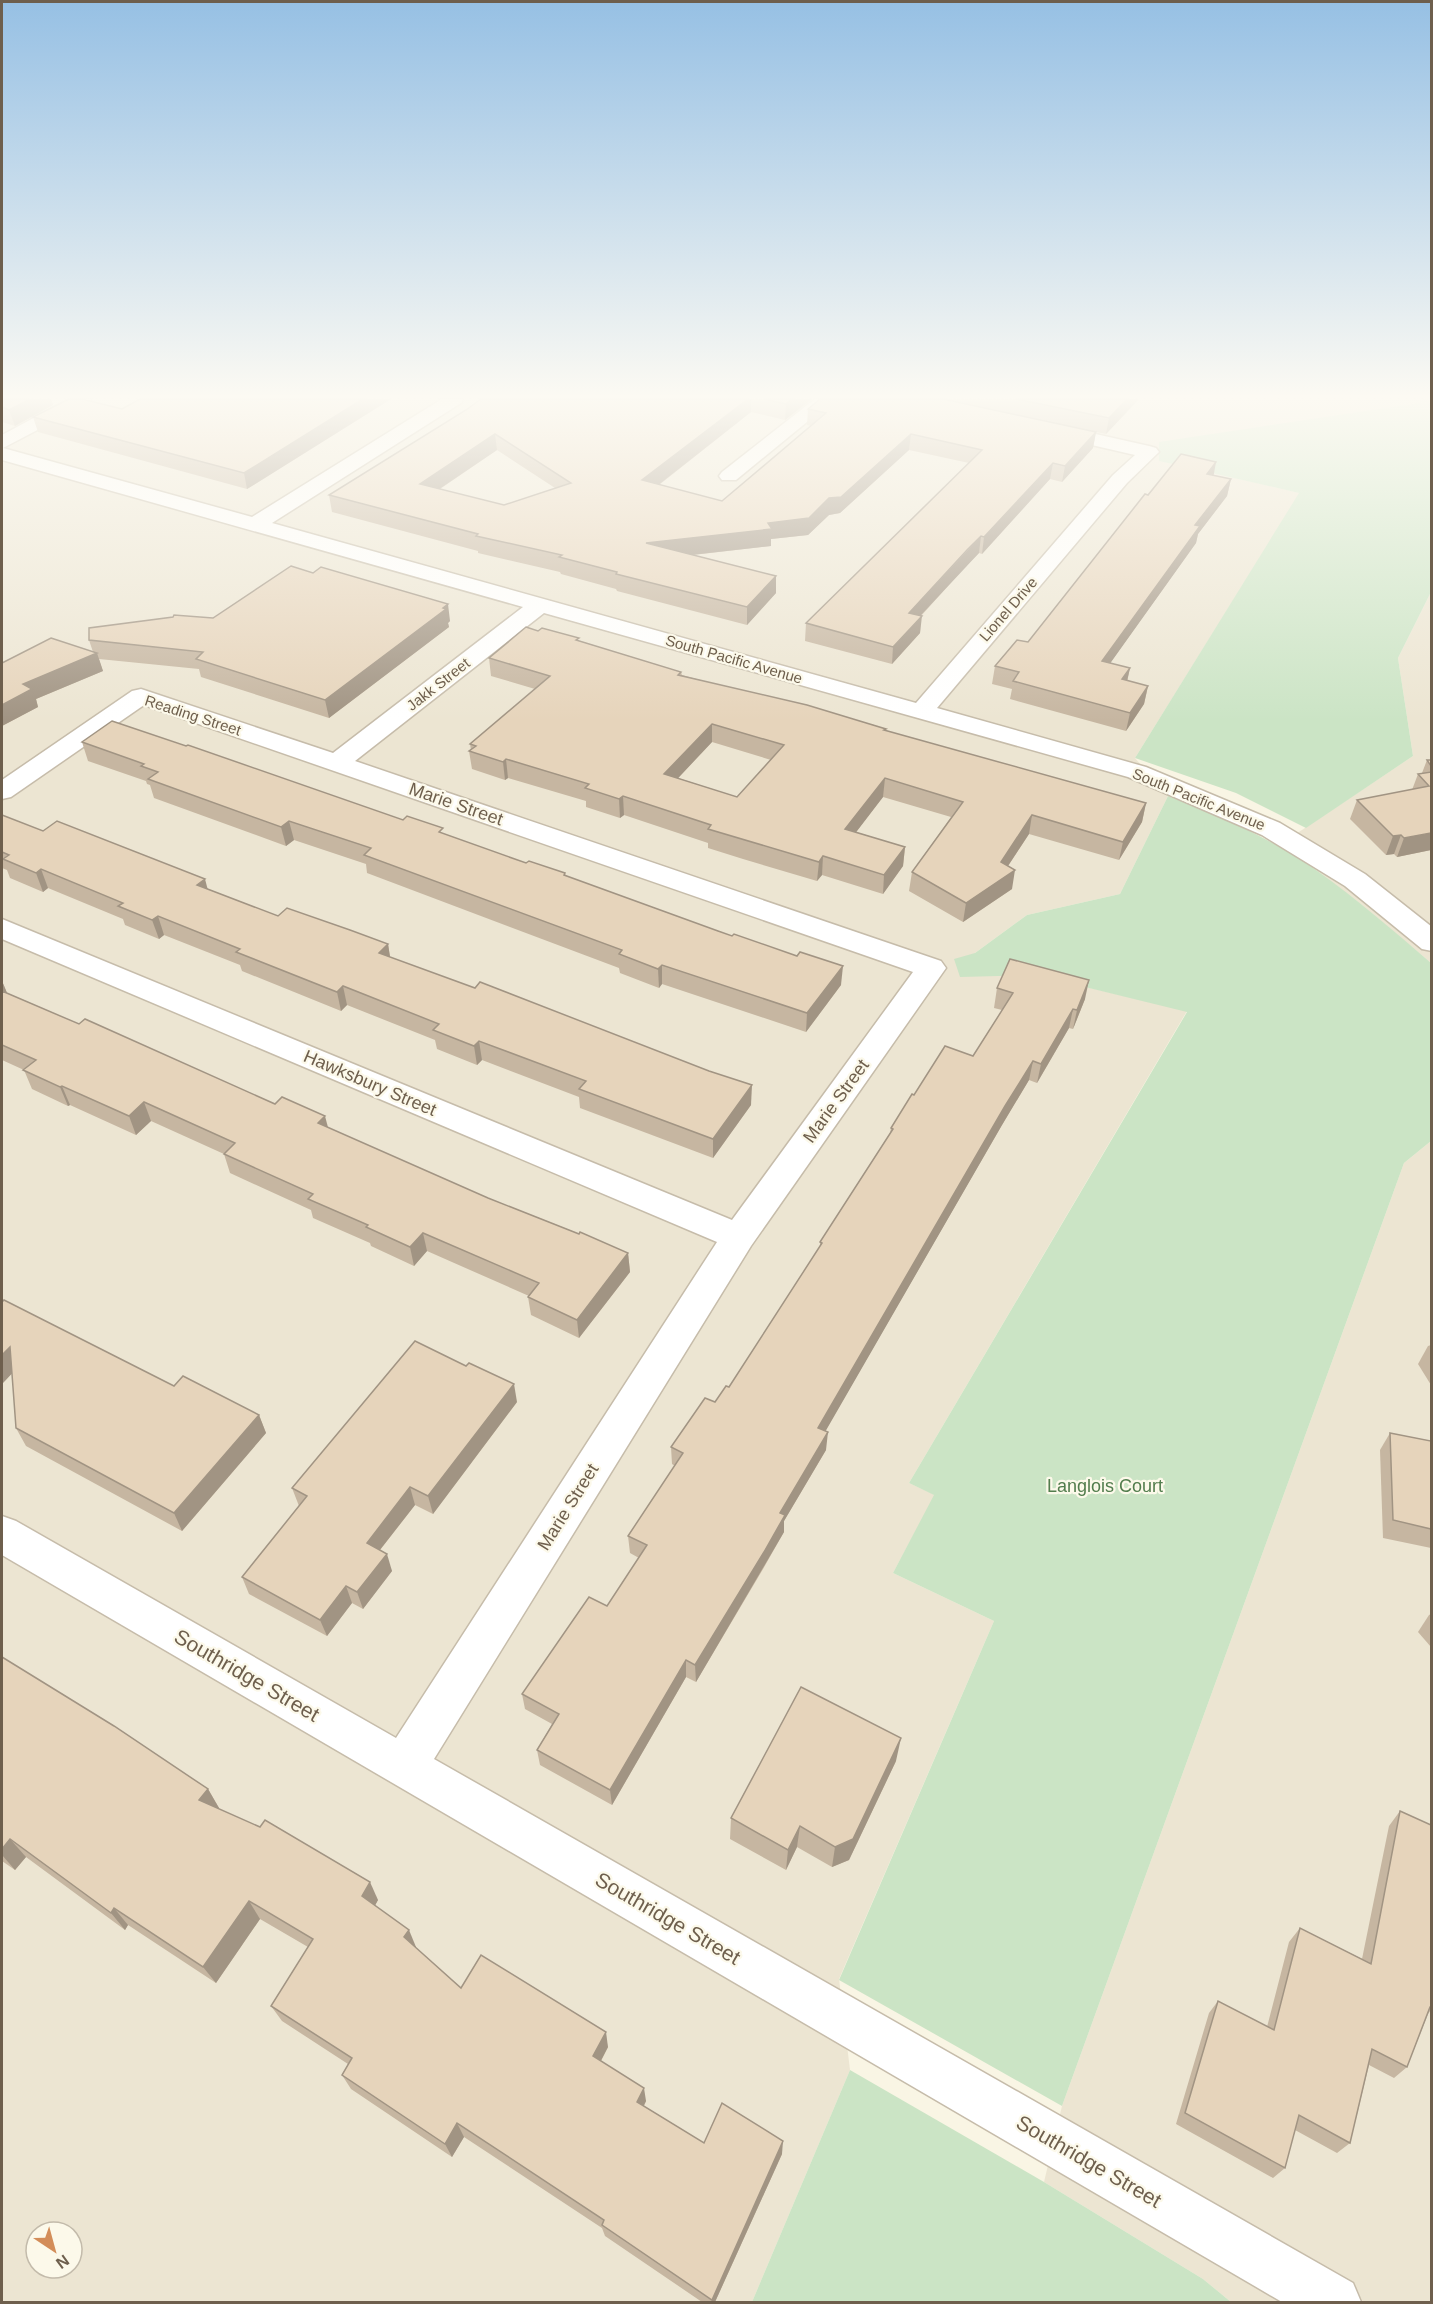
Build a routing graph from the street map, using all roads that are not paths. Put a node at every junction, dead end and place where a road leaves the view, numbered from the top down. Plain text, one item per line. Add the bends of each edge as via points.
1 (188, 507) edge
2 (283, 507) edge
3 (1097, 507) edge
4 (254, 525) junction
5 (540, 605) junction
6 (922, 711) junction
7 (336, 763) junction
8 (2, 791) edge
9 (2, 928) edge
10 (1426, 930) edge
11 (739, 1237) junction
12 (2, 1534) edge
13 (404, 1766) junction
14 (1334, 2302) edge

1 - 4 street, South Pacific Avenue
2 - 4 street
3 - 6 street, Lionel Drive
4 - 5 street, South Pacific Avenue
5 - 6 street, South Pacific Avenue
5 - 7 street, Jakk Street
6 - 10 street, South Pacific Avenue via 1137,772 1270,828
7 - 8 street, Reading Street via 141,696
7 - 11 street, Marie Street via 931,968
9 - 11 street, Hawksbury Street
11 - 13 street, Marie Street
12 - 13 street, Southridge Street
13 - 14 street, Southridge Street

